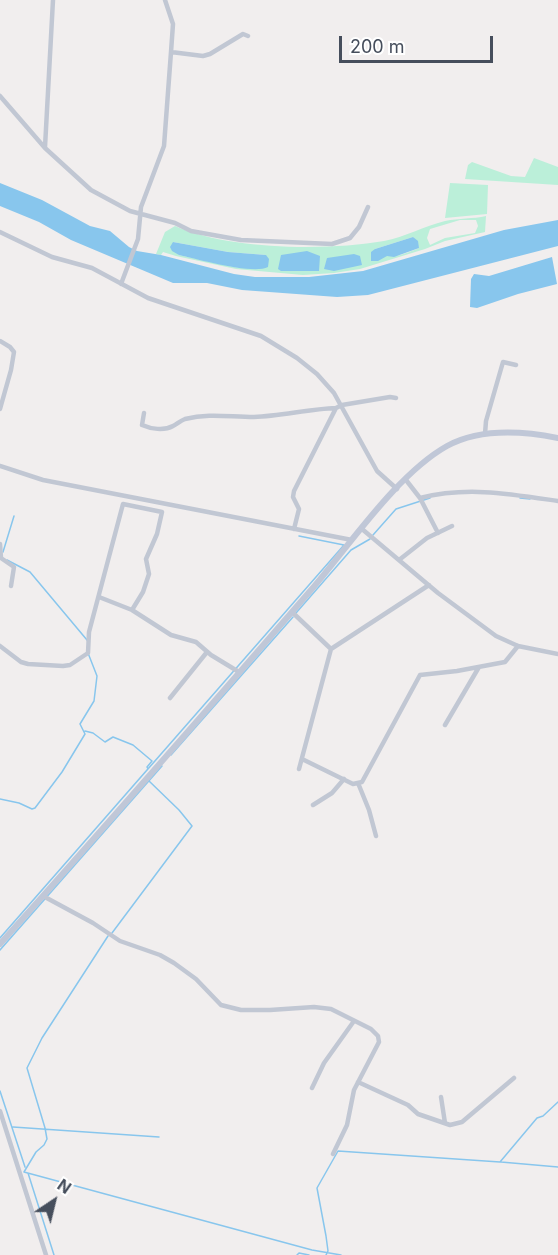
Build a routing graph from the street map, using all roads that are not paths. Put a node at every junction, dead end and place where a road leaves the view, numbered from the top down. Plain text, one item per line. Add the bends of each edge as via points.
1 (53, 0) edge
2 (165, 0) edge
3 (248, 36) dead end
4 (171, 52) junction
5 (0, 96) edge
6 (45, 148) junction
7 (368, 207) dead end
8 (140, 214) junction
9 (0, 232) edge
10 (121, 284) junction
11 (0, 341) edge
12 (516, 365) dead end
13 (396, 398) dead end
14 (339, 406) junction
15 (0, 409) edge
16 (144, 412) dead end
17 (486, 434) junction
18 (558, 438) edge
19 (0, 466) edge
20 (406, 480) junction
21 (397, 489) junction
22 (420, 498) junction
23 (558, 501) edge
24 (452, 526) dead end
25 (294, 529) junction
26 (362, 529) junction
27 (438, 533) junction
28 (353, 540) junction
29 (0, 544) edge
30 (399, 560) junction
31 (429, 585) junction
32 (11, 586) dead end
33 (99, 597) junction
34 (132, 610) junction
35 (292, 612) junction
36 (0, 646) edge
37 (518, 646) junction
38 (331, 649) junction
39 (207, 652) junction
40 (558, 654) edge
41 (479, 667) junction
42 (239, 672) junction
43 (170, 698) dead end
44 (446, 725) dead end
45 (302, 759) junction
46 (299, 768) dead end
47 (344, 779) junction
48 (358, 783) junction
49 (313, 805) dead end
50 (376, 836) dead end
51 (43, 896) junction
52 (0, 944) edge
53 (354, 1021) junction
54 (514, 1078) dead end
55 (358, 1082) junction
56 (312, 1088) dead end
57 (441, 1097) dead end
58 (0, 1111) edge
59 (445, 1123) junction
60 (333, 1154) dead end
61 (46, 1255) edge

1 - 6 street
2 - 4 street via 172,24
3 - 4 street via 243,34 203,56
4 - 8 street via 164,146
5 - 6 street
6 - 8 street via 91,190
7 - 8 street via 350,237 332,244 210,235
8 - 10 street via 135,248
9 - 10 street via 52,258 92,268
10 - 14 street via 177,309 261,336 317,374 334,393
11 - 15 street via 14,352
12 - 17 street via 503,362
13 - 14 street
14 - 16 street via 252,417 202,416 159,429 142,425
14 - 21 street via 377,471
14 - 25 street via 294,491 299,509
17 - 18 street via 519,432
17 - 20 street via 449,445
19 - 25 street via 43,480
20 - 21 street
20 - 22 street
21 - 26 street
22 - 23 street via 441,492 490,491
22 - 27 street
24 - 27 street
25 - 28 street
26 - 28 street
26 - 30 street
27 - 30 street
28 - 35 street
29 - 32 street via 2,558 14,567
30 - 31 street
31 - 37 street via 487,630
31 - 38 street
33 - 34 street
33 - 34 street via 123,504 162,512 146,559 149,574
33 - 36 street via 88,635 90,651 70,665 28,664
34 - 39 street via 171,635 196,642
35 - 38 street
35 - 42 street
37 - 40 street
37 - 41 street via 505,662
38 - 45 street
39 - 42 street
39 - 43 street
41 - 44 street
41 - 48 street via 420,675 365,777
42 - 51 street
45 - 46 street
45 - 47 street
47 - 48 street
47 - 49 street via 332,793
48 - 50 street
51 - 52 street
51 - 53 street via 120,941 174,963 221,1005 241,1010 331,1009
53 - 55 street via 371,1029 379,1042
53 - 56 street via 324,1063
54 - 59 street via 462,1122
55 - 59 street via 408,1105 418,1114
55 - 60 street via 347,1125
57 - 59 street
58 - 61 street

